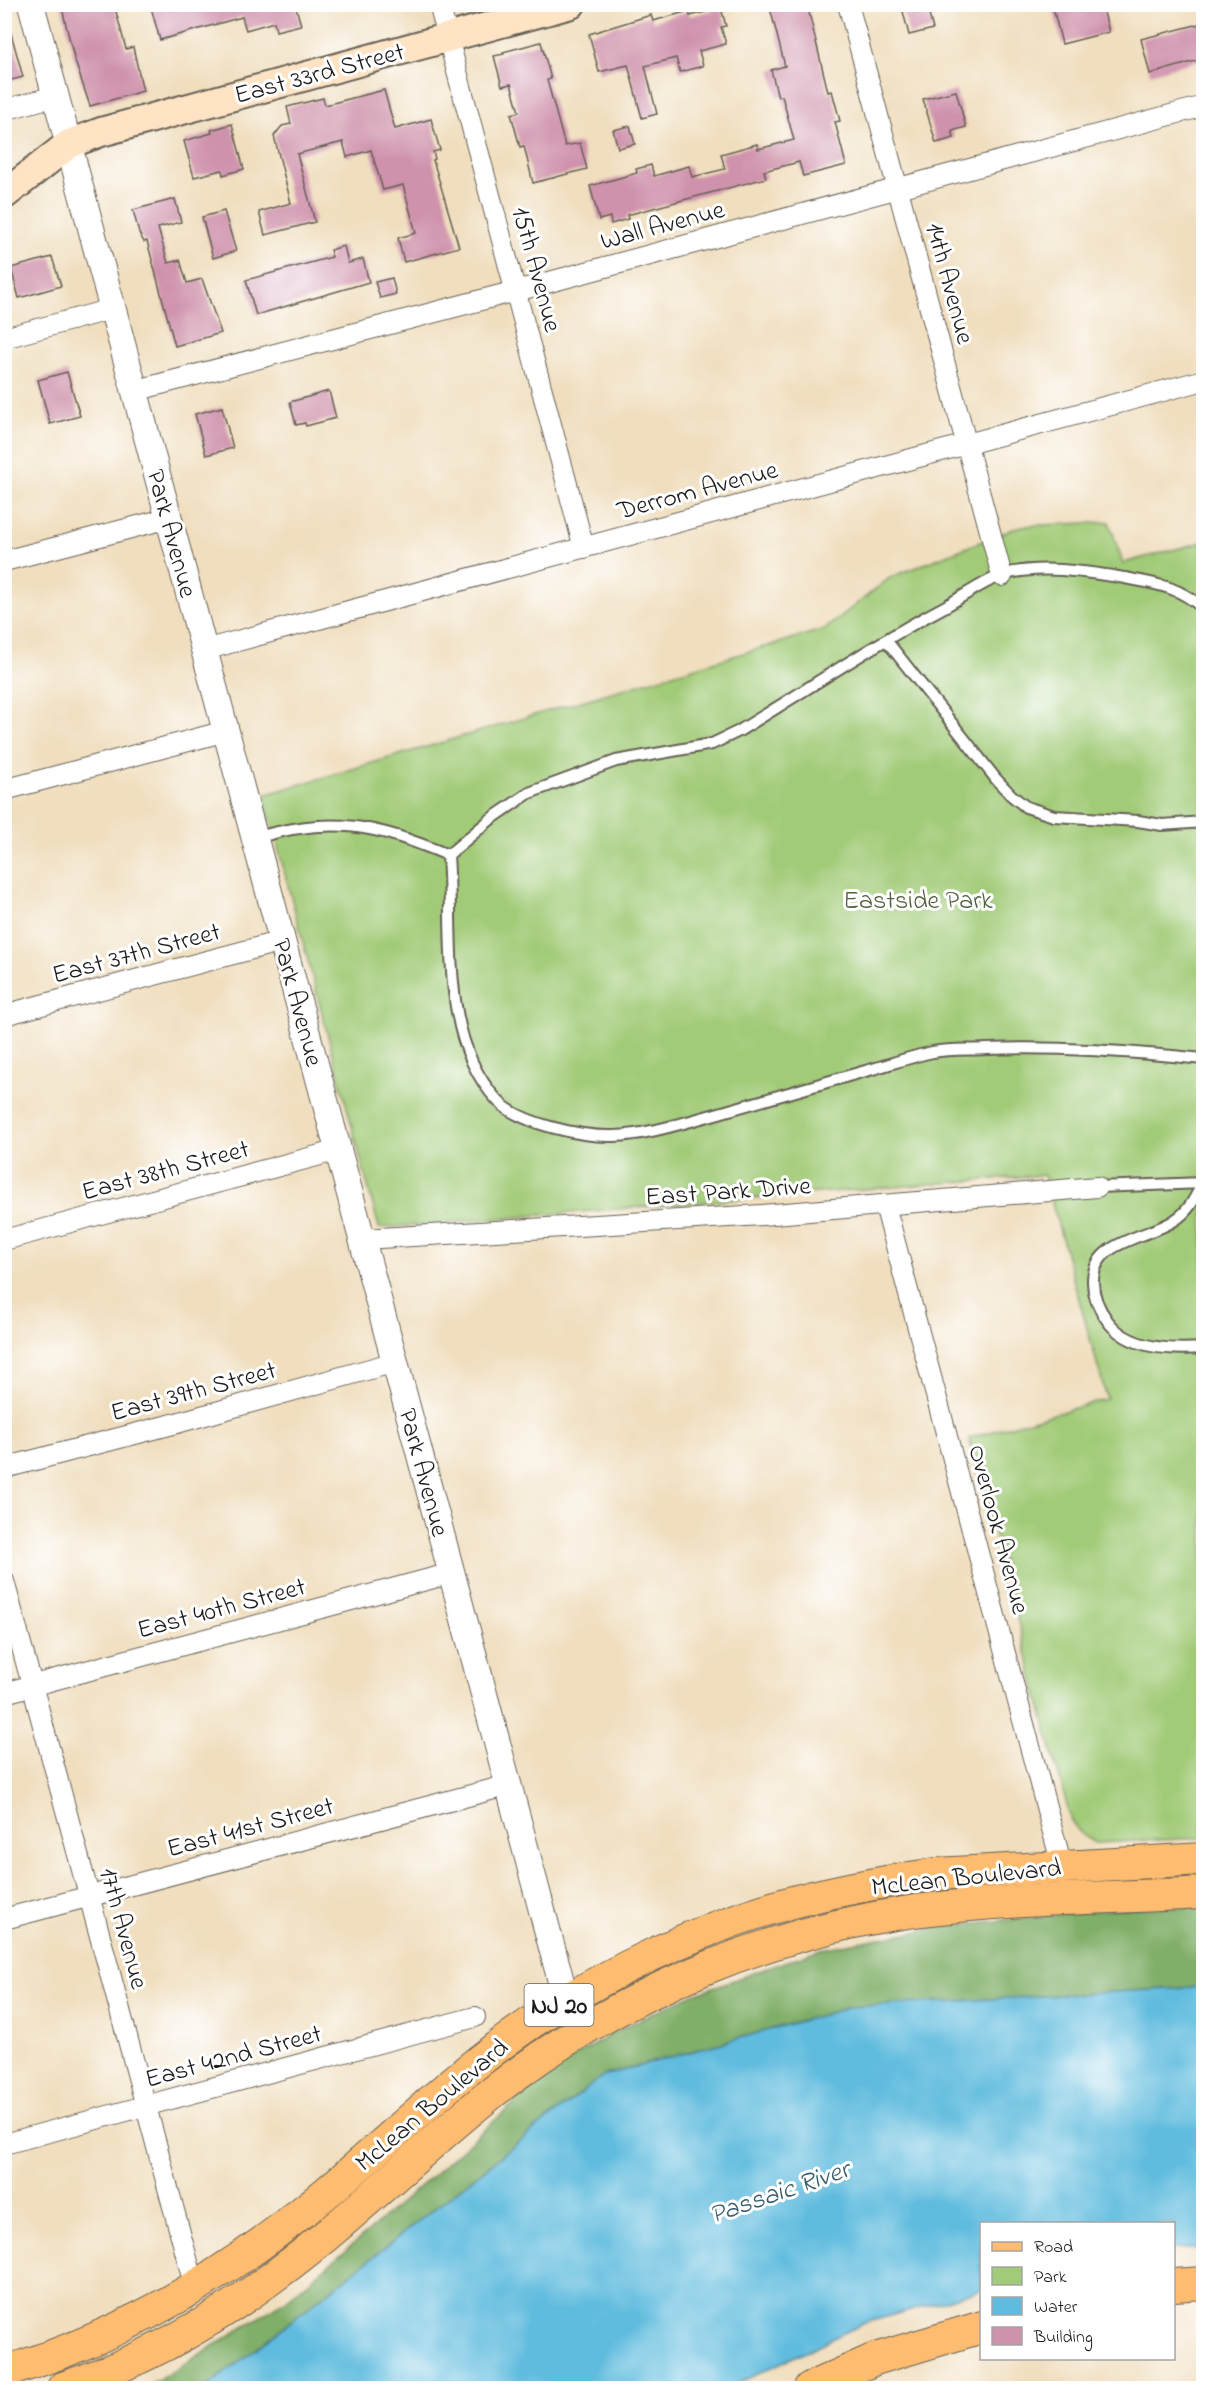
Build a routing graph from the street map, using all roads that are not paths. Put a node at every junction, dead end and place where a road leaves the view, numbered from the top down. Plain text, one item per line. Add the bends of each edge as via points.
1 (31, 4) edge
2 (439, 4) edge
3 (571, 4) edge
4 (848, 4) edge
5 (448, 37) junction
6 (55, 96) junction
7 (1203, 106) edge
8 (4, 110) edge
9 (69, 144) junction
10 (897, 188) junction
11 (4, 195) edge
12 (516, 291) junction
13 (112, 309) junction
14 (4, 338) edge
15 (1203, 380) edge
16 (134, 391) junction
17 (966, 444) junction
18 (169, 518) junction
19 (584, 548) junction
20 (4, 561) edge
21 (1002, 576) junction
22 (1203, 609) edge
23 (886, 640) junction
24 (204, 650) junction
25 (226, 731) junction
26 (4, 789) edge
27 (1203, 822) edge
28 (255, 838) junction
29 (448, 855) junction
30 (282, 941) junction
31 (4, 1015) edge
32 (1203, 1059) edge
33 (339, 1150) junction
34 (1203, 1183) edge
35 (1097, 1187) joint
36 (885, 1205) junction
37 (363, 1239) junction
38 (4, 1240) edge
39 (1203, 1348) edge
40 (395, 1362) junction
41 (4, 1468) edge
42 (452, 1573) junction
43 (4, 1581) edge
44 (32, 1686) junction
45 (4, 1693) edge
46 (509, 1785) junction
47 (1203, 1859) edge
48 (1062, 1866) junction
49 (1203, 1893) edge
50 (89, 1896) junction
51 (4, 1919) edge
52 (566, 2000) junction
53 (475, 2017) dead end
54 (146, 2107) junction
55 (4, 2144) edge
56 (1203, 2283) edge
57 (1175, 2285) edge
58 (195, 2288) junction
59 (980, 2327) edge
60 (4, 2372) edge
61 (63, 2388) edge
62 (810, 2388) edge

1 - 6 street, Park Avenue
2 - 5 street, 15th Avenue
3 - 5 main road, East 33rd Street
4 - 10 street, 14th Avenue
5 - 9 main road, East 33rd Street
5 - 12 street, 15th Avenue
6 - 8 street
6 - 9 street, Park Avenue
7 - 10 street, Wall Avenue
9 - 11 main road, East 33rd Street
9 - 13 street, Park Avenue
10 - 12 street, Wall Avenue
10 - 17 street, 14th Avenue
12 - 16 street, Wall Avenue
12 - 19 street, 15th Avenue
13 - 14 street
13 - 16 street, Park Avenue
15 - 17 street, Derrom Avenue
16 - 18 street, Park Avenue
17 - 19 street, Derrom Avenue
17 - 21 street, 14th Avenue
18 - 20 street
18 - 24 street, Park Avenue
19 - 24 street, Derrom Avenue
21 - 22 lane via 1026,571 1105,575 1168,586 1189,596
21 - 23 lane
23 - 27 lane via 996,779 1026,807 1054,816 1162,825
23 - 29 lane via 712,744 616,761 529,793
24 - 25 street, Park Avenue
25 - 26 street
25 - 28 street, Park Avenue
28 - 29 lane via 315,826 352,826 381,830
28 - 30 street, Park Avenue
29 - 32 lane via 451,984 459,1028 478,1073 499,1102 529,1120 566,1130 615,1136 644,1132 934,1052 1026,1047
30 - 31 street, East 37th Street
30 - 33 street, Park Avenue
33 - 37 street, Park Avenue
33 - 38 street, East 38th Street
34 - 35 lane
34 - 39 lane via 1191,1204 1174,1221 1104,1254 1097,1261 1092,1278 1097,1302 1107,1321 1126,1338 1172,1350
35 - 36 street, East Park Drive
36 - 37 street, East Park Drive
36 - 48 street, Overlook Avenue
37 - 40 street, Park Avenue
40 - 41 street, East 39th Street
40 - 42 street, Park Avenue
42 - 44 street, East 40th Street
42 - 46 street, Park Avenue
43 - 44 street, 17th Avenue
44 - 45 street, East 40th Street
44 - 50 street, 17th Avenue
46 - 50 street, East 41st Street
46 - 52 street, Park Avenue
47 - 48 main road, McLean Boulevard / NJ 20
48 - 52 main road, McLean Boulevard / NJ 20 via 936,1874 794,1901 673,1946
49 - 61 main road, McLean Boulevard / NJ 20 via 1012,1902 912,1912 780,1941 686,1977 605,2018 531,2064 296,2259 221,2312 132,2360
50 - 51 street, East 41st Street
50 - 54 street, 17th Avenue
52 - 58 main road, McLean Boulevard / NJ 20 via 477,2062 311,2206
53 - 54 street, East 42nd Street
54 - 55 street, East 42nd Street
54 - 58 street, 17th Avenue
56 - 57 main road
58 - 60 main road, McLean Boulevard / NJ 20 via 102,2337
59 - 62 main road via 875,2359

